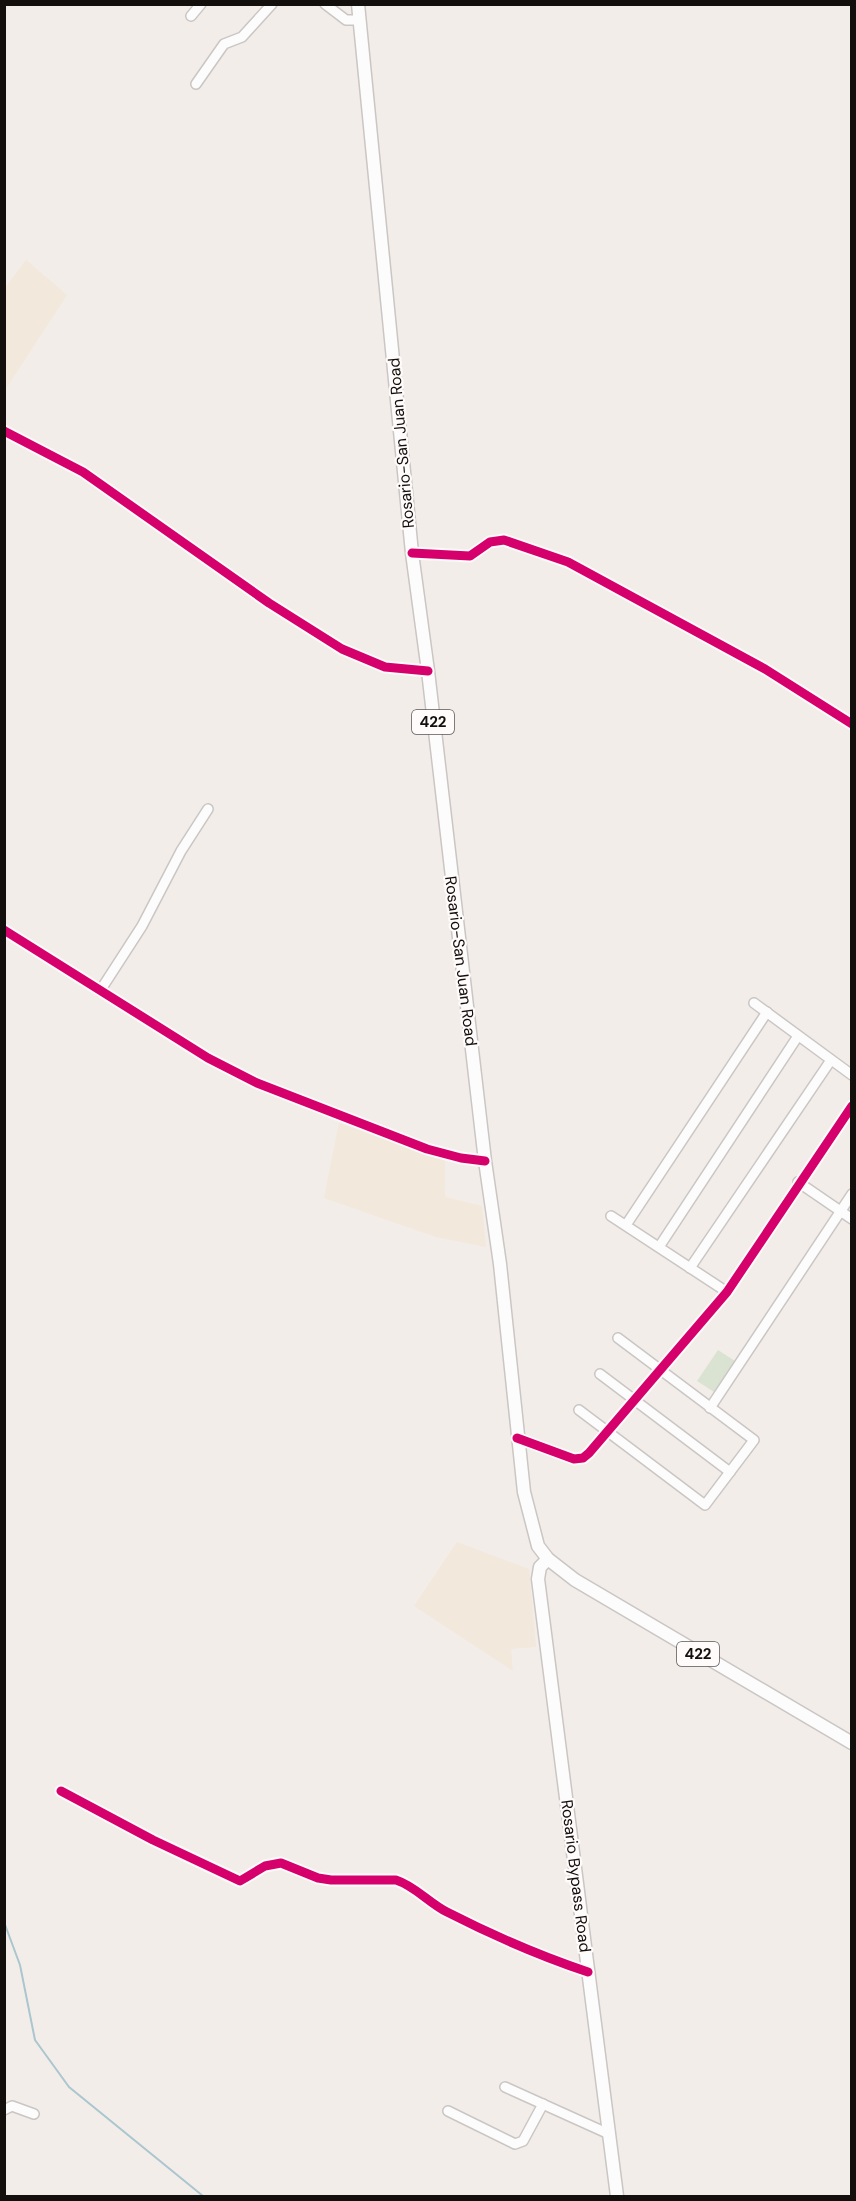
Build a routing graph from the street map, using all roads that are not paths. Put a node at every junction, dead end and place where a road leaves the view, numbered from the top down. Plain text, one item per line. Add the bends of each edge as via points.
1 (201, 4) edge
2 (272, 4) edge
3 (325, 4) edge
4 (358, 4) edge
5 (191, 16) dead end
6 (360, 20) junction
7 (196, 84) dead end
8 (4, 431) edge
9 (412, 554) junction
10 (428, 671) junction
11 (852, 724) edge
12 (208, 809) dead end
13 (4, 930) edge
14 (100, 991) junction
15 (754, 1003) dead end
16 (767, 1012) junction
17 (798, 1036) junction
18 (831, 1060) junction
19 (852, 1075) edge
20 (852, 1106) edge
21 (484, 1161) junction
22 (798, 1182) junction
23 (852, 1194) edge
24 (840, 1211) junction
25 (611, 1216) dead end
26 (852, 1219) edge
27 (626, 1226) junction
28 (659, 1247) junction
29 (690, 1268) junction
30 (727, 1292) junction
31 (618, 1338) dead end
32 (660, 1370) junction
33 (600, 1374) dead end
34 (634, 1400) junction
35 (710, 1407) junction
36 (579, 1410) dead end
37 (607, 1431) junction
38 (517, 1438) junction
39 (730, 1472) junction
40 (548, 1559) junction
41 (852, 1743) edge
42 (61, 1791) dead end
43 (588, 1972) junction
44 (505, 2087) dead end
45 (543, 2104) junction
46 (4, 2110) edge
47 (448, 2111) dead end
48 (34, 2114) dead end
49 (609, 2134) junction
50 (618, 2195) edge

1 - 5 street
2 - 7 street via 242,37 224,44
3 - 6 street via 346,20
4 - 6 main road, Rosario-San Juan Road / 422
6 - 9 main road, Rosario-San Juan Road / 422
8 - 10 street via 84,472 269,603 342,649 385,667
9 - 10 main road, Rosario-San Juan Road / 422
9 - 11 street via 470,556 490,542 504,540 568,562 765,669
10 - 21 main road, Rosario-San Juan Road / 422
12 - 14 street
13 - 14 street
14 - 21 street via 208,1058 257,1083 426,1149
15 - 16 street
16 - 17 street
16 - 27 street
17 - 18 street
17 - 28 street
18 - 19 street
18 - 29 street
20 - 22 street
21 - 38 main road, Rosario-San Juan Road / 422 via 500,1264
22 - 24 street
22 - 30 street
23 - 24 street
24 - 26 street
24 - 35 street
25 - 27 street
27 - 28 street
28 - 29 street
29 - 30 street
30 - 32 street
31 - 32 street
32 - 34 street
32 - 35 street
33 - 34 street
34 - 37 street
34 - 39 street
35 - 39 street via 754,1440
36 - 37 street
37 - 38 street via 583,1458 574,1459
37 - 39 street via 705,1505
38 - 40 main road, Rosario-San Juan Road / 422 via 532,1530
40 - 41 main road, Rosario-San Juan Road / 422 via 604,1598
40 - 43 main road, Rosario Bypass Road via 540,1567 538,1579
42 - 43 street via 227,1877 240,1881 265,1866 281,1863 331,1880 396,1880 446,1912 547,1958
43 - 49 main road, Rosario Bypass Road
44 - 45 street
45 - 47 street via 523,2140 514,2144
45 - 49 street
46 - 48 street via 12,2106
49 - 50 main road, Rosario Bypass Road

